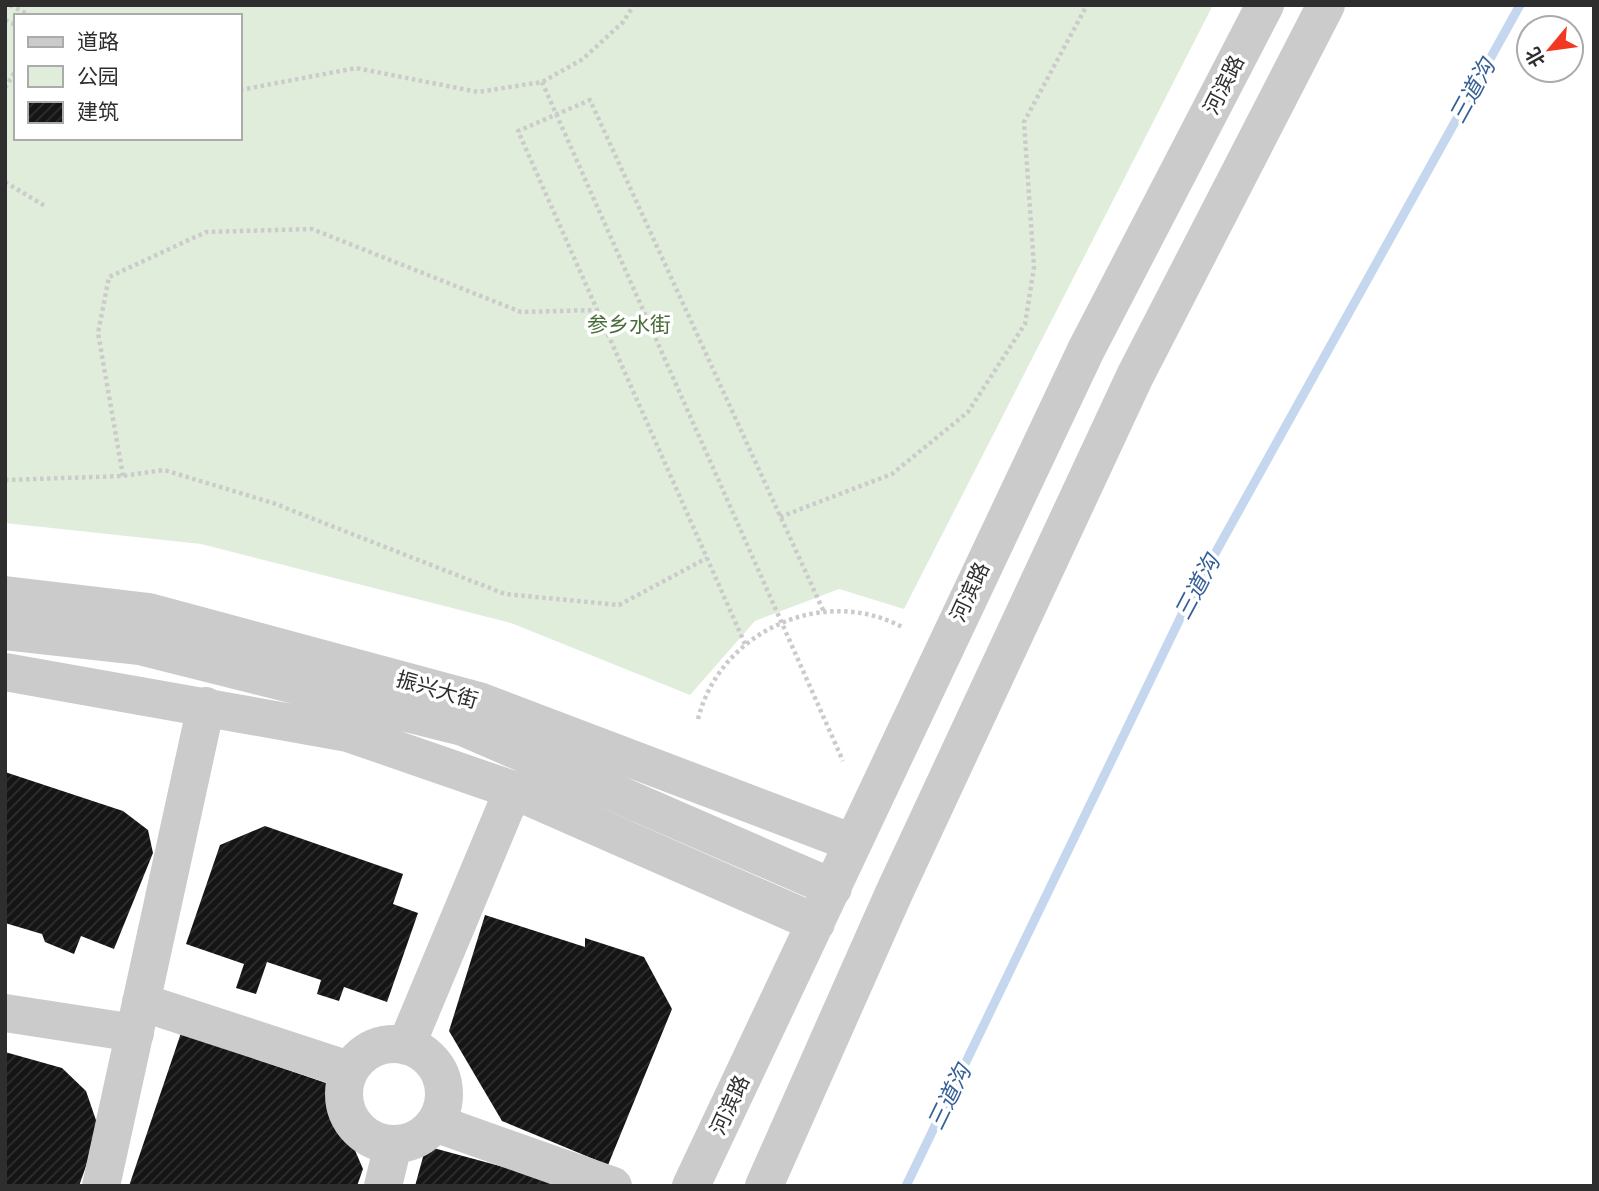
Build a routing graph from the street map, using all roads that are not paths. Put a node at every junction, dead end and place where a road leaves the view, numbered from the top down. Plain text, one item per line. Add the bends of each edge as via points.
1 (1265, 5) edge
2 (1326, 5) edge
3 (5, 596) edge
4 (5, 631) edge
5 (5, 672) edge
6 (206, 706) junction
7 (513, 790) junction
8 (853, 843) junction
9 (833, 888) junction
10 (816, 923) junction
11 (5, 1013) edge
12 (138, 1017) junction
13 (406, 1046) junction
14 (349, 1070) junction
15 (435, 1124) junction
16 (393, 1145) junction
17 (101, 1186) edge
18 (383, 1186) edge
19 (613, 1186) edge
20 (691, 1186) edge
21 (764, 1186) edge

1 - 8 street, 河滨路 via 1086,350
2 - 21 street via 1135,376 894,893
3 - 8 street, 振兴大街 via 149,612 479,701
4 - 9 street, 振兴大街 via 140,646 463,727
5 - 6 street
6 - 7 street via 348,733
6 - 12 street
7 - 10 street
7 - 13 street
8 - 9 street, 河滨路
9 - 10 street, 河滨路
10 - 20 street, 河滨路
11 - 12 street
12 - 14 street
12 - 17 street
13 - 14 street via 376,1046
13 - 15 street via 427,1056 439,1071 443,1107
14 - 16 street via 344,1088 351,1121 362,1134
15 - 16 street via 409,1143
15 - 19 street
16 - 18 street

